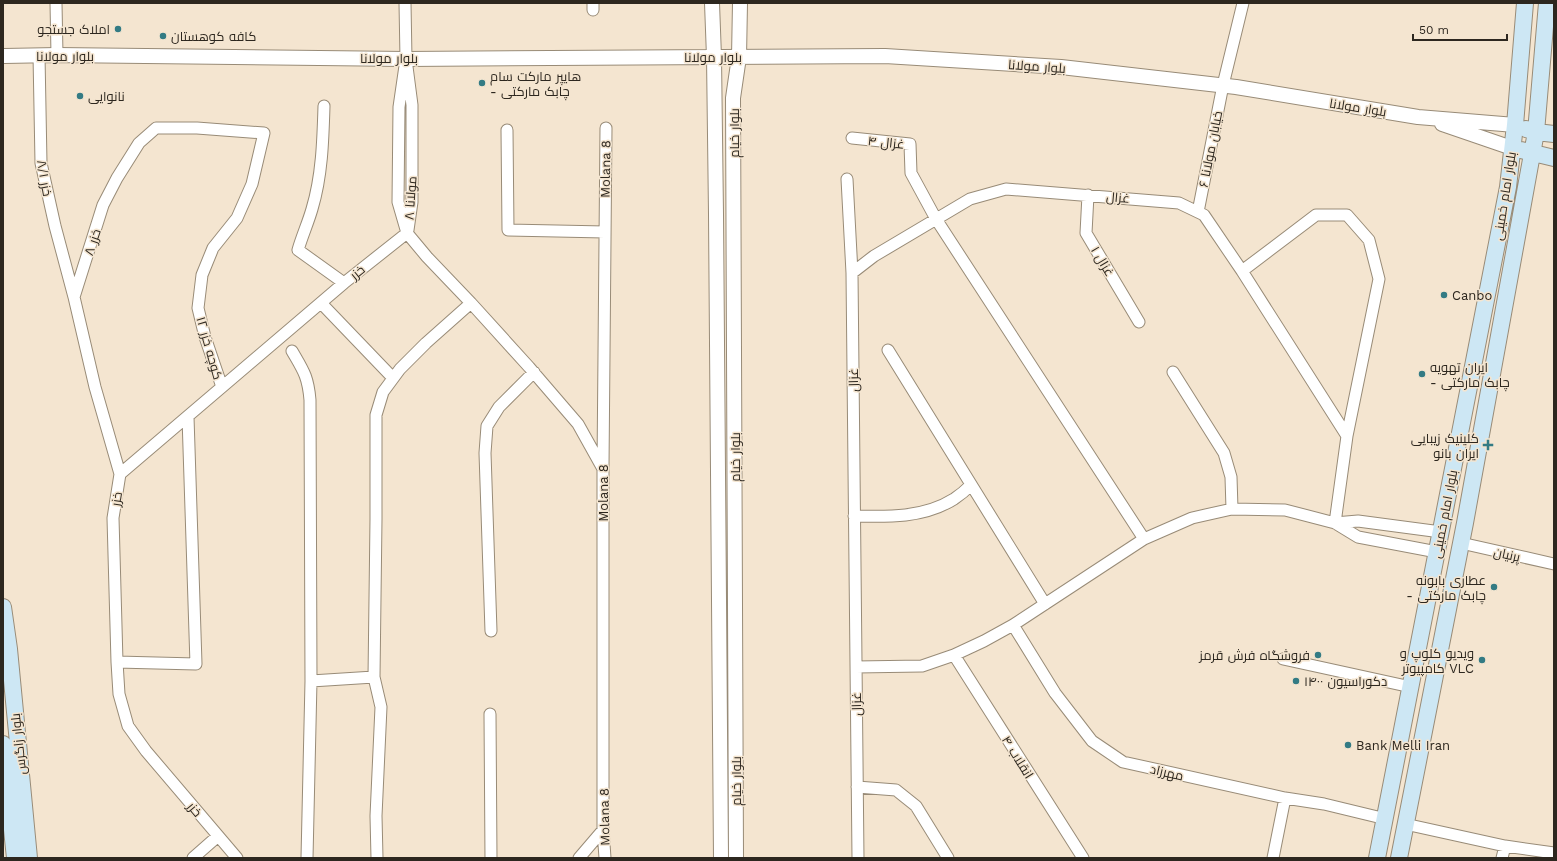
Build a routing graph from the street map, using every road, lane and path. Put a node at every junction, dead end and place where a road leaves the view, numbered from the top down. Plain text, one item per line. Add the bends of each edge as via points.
1 (56, 3) edge
2 (405, 3) edge
3 (712, 3) edge
4 (740, 3) edge
5 (1243, 3) edge
6 (1526, 3) edge
7 (1549, 9) edge
8 (57, 55) junction
9 (3, 56) edge
10 (39, 56) junction
11 (714, 57) junction
12 (739, 57) junction
13 (406, 59) junction
14 (1223, 85) junction
15 (324, 106) dead end
16 (1418, 116) junction
17 (1515, 125) junction
18 (606, 128) dead end
19 (507, 130) dead end
20 (1536, 132) junction
21 (264, 133) joint
22 (1554, 134) edge
23 (852, 138) dead end
24 (1512, 148) junction
25 (1531, 154) junction
26 (1554, 158) edge
27 (847, 179) dead end
28 (1088, 195) junction
29 (1198, 212) junction
30 (936, 220) junction
31 (605, 232) junction
32 (407, 233) junction
33 (1242, 271) junction
34 (852, 274) junction
35 (344, 283) junction
36 (74, 297) junction
37 (321, 303) junction
38 (471, 303) junction
39 (1139, 322) dead end
40 (888, 350) dead end
41 (292, 351) dead end
42 (534, 372) junction
43 (1173, 372) dead end
44 (393, 378) junction
45 (222, 387) junction
46 (188, 417) junction
47 (1347, 436) junction
48 (603, 467) junction
49 (120, 474) junction
50 (971, 485) junction
51 (1232, 509) junction
52 (854, 516) junction
53 (1335, 523) junction
54 (1441, 532) junction
55 (1144, 539) junction
56 (1461, 543) junction
57 (1437, 552) junction
58 (1554, 564) edge
59 (1045, 604) junction
60 (3, 607) edge
61 (1013, 625) junction
62 (491, 631) dead end
63 (6, 649) edge
64 (954, 655) junction
65 (1283, 659) dead end
66 (117, 662) junction
67 (856, 667) junction
68 (374, 677) junction
69 (311, 680) junction
70 (1411, 687) junction
71 (490, 714) dead end
72 (3, 744) edge
73 (857, 787) junction
74 (1285, 798) junction
75 (1386, 819) junction
76 (1405, 824) junction
77 (603, 830) junction
78 (218, 836) junction
79 (1505, 846) junction
80 (1554, 853) edge
81 (15, 858) edge
82 (29, 858) edge
83 (193, 858) edge
84 (237, 858) edge
85 (307, 858) edge
86 (377, 858) edge
87 (490, 858) edge
88 (579, 858) edge
89 (605, 858) edge
90 (721, 858) edge
91 (736, 858) edge
92 (858, 858) edge
93 (948, 858) edge
94 (1083, 858) edge
95 (1274, 858) edge
96 (1377, 858) edge
97 (1398, 858) edge
98 (1502, 858) edge

1 - 8 street
2 - 13 street, مولانا ۸
3 - 11 street, بلوار خیام
4 - 12 street, بلوار خیام
5 - 14 street, خیابان مولانا ۶
6 - 17 main road, بلوار امام خمینی
7 - 20 main road, بلوار امام خمینی
8 - 10 street, بلوار مولانا
8 - 13 street, بلوار مولانا
9 - 10 street, بلوار مولانا
10 - 36 street, خزر ۸/۱ via 41,163
11 - 12 street, بلوار مولانا
11 - 13 street, بلوار مولانا
11 - 90 street, بلوار خیام
12 - 14 street, بلوار مولانا via 885,56 1061,67
12 - 91 street, بلوار خیام via 733,98
13 - 32 street, مولانا ۸ via 412,113 412,202
14 - 16 street, بلوار مولانا
14 - 29 street, خیابان مولانا ۶
15 - 35 street via 323,146 318,180 312,209 298,250
16 - 17 street, بلوار مولانا
16 - 24 street, بلوار مولانا
17 - 20 main road, بلوار مولانا
17 - 24 main road, بلوار امام خمینی
18 - 31 street, Molana 8
19 - 31 street via 508,230
20 - 22 main road, بلوار مولانا
20 - 25 main road, بلوار امام خمینی
21 - 36 street, خزر ۸ via 156,128 139,142 103,205
21 - 45 street, کوچه خزر ۱۲ via 252,184 237,218 213,248 202,275 198,308
23 - 30 street, غزال ۴ via 910,144 911,173
24 - 25 main road, بلوار مولانا
24 - 54 main road, بلوار امام خمینی via 1508,187
25 - 26 main road, بلوار مولانا
25 - 56 main road, بلوار امام خمینی
27 - 34 street
28 - 29 street, غزال via 1179,203
28 - 30 street, غزال via 1006,189 970,199
28 - 39 street, غزال ۱ via 1086,233
29 - 33 street via 1204,215
30 - 34 street, غزال via 874,256
30 - 55 street
31 - 48 street, Molana 8
32 - 35 street, خزر
32 - 38 street
33 - 47 street
33 - 47 street via 1316,214 1347,215 1369,240 1379,279
34 - 52 street, غزال
35 - 37 street, خزر
36 - 49 street via 95,387
37 - 44 street
37 - 45 street, خزر
38 - 42 street
38 - 44 street via 426,343
40 - 50 street
41 - 69 street via 307,376 309,392
42 - 48 street via 578,424
42 - 62 street via 499,407 487,426 485,453
43 - 51 street via 1224,453 1230,477
44 - 68 street via 383,392 376,415
45 - 46 street, خزر
46 - 49 street, خزر
46 - 66 street via 196,664
47 - 53 street
48 - 77 street, Molana 8
49 - 66 street, خزر via 113,518
50 - 52 street via 953,499 924,512 892,517
50 - 59 street
51 - 53 street via 1285,510
51 - 55 street via 1192,518
52 - 67 street, غزال
53 - 54 street via 1358,520
53 - 57 street via 1358,537
54 - 57 main road, بلوار امام خمینی
55 - 59 street
56 - 58 street, پرنیان
56 - 76 main road, بلوار امام خمینی
57 - 70 main road, بلوار امام خمینی
59 - 61 street
60 - 63 main road, بلوار زاگرس
61 - 64 street
61 - 74 street, مهرزاد via 1055,693 1092,741 1123,762
63 - 82 main road, بلوار زاگرس
64 - 67 street via 922,666
64 - 94 street, انقلاب ۴
65 - 70 street
66 - 78 street, خزر via 119,694 128,726
67 - 73 street, غزال
68 - 69 street
68 - 86 street via 381,707 376,816
69 - 85 street
70 - 75 main road, بلوار امام خمینی
71 - 87 street
72 - 81 main road, بلوار زاگرس
73 - 92 street, غزال
73 - 93 street via 896,790 916,806
74 - 75 street, مهرزاد via 1324,804
74 - 95 street
75 - 76 main road
75 - 96 main road, بلوار امام خمینی
76 - 79 street
76 - 97 main road, بلوار امام خمینی
77 - 88 street
77 - 89 street, Molana 8
78 - 83 street
78 - 84 street, خزر
79 - 80 street
79 - 98 street

